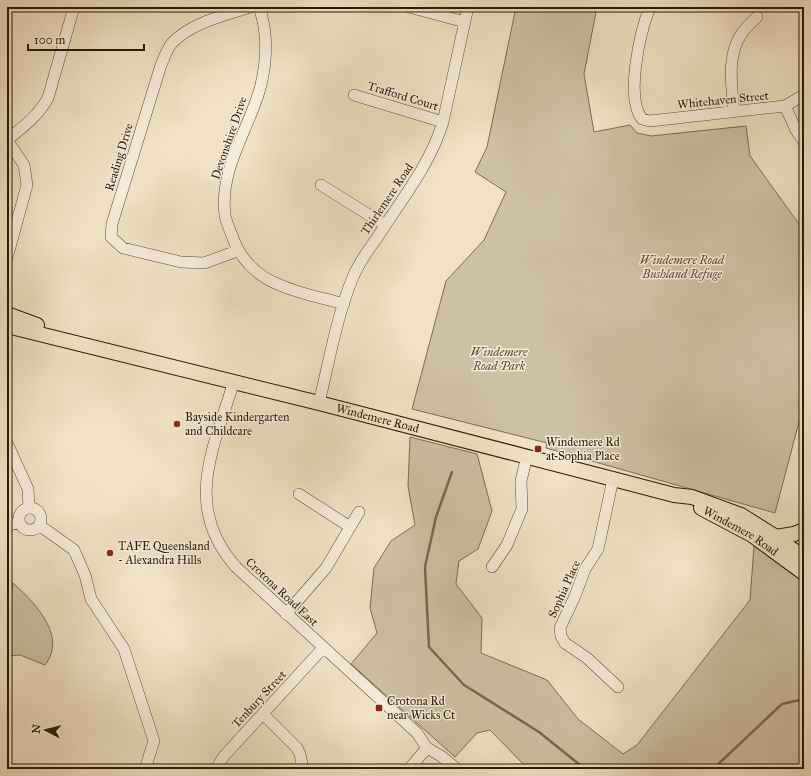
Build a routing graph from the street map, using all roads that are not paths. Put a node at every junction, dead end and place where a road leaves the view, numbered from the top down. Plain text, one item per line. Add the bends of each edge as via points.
1 (74, 7) edge
2 (250, 7) edge
3 (259, 7) edge
4 (409, 7) edge
5 (468, 7) edge
6 (650, 7) edge
7 (757, 17) dead end
8 (465, 22) junction
9 (354, 95) dead end
10 (804, 95) edge
11 (785, 106) junction
12 (734, 112) junction
13 (443, 122) junction
14 (7, 140) edge
15 (804, 142) edge
16 (321, 185) dead end
17 (385, 225) junction
18 (237, 251) junction
19 (7, 258) edge
20 (344, 304) junction
21 (7, 314) edge
22 (7, 326) edge
23 (80, 342) junction
24 (234, 381) junction
25 (319, 403) junction
26 (7, 443) edge
27 (527, 456) junction
28 (613, 480) junction
29 (299, 494) dead end
30 (674, 495) junction
31 (29, 508) junction
32 (359, 512) dead end
33 (19, 522) junction
34 (7, 525) edge
35 (39, 525) junction
36 (350, 527) junction
37 (804, 530) edge
38 (776, 536) junction
39 (801, 560) edge
40 (492, 567) dead end
41 (286, 614) junction
42 (323, 648) junction
43 (618, 687) dead end
44 (263, 714) junction
45 (427, 748) junction
46 (145, 769) edge
47 (216, 769) edge
48 (303, 769) edge
49 (408, 769) edge
50 (457, 769) edge

1 - 14 street via 45,103 34,118
2 - 18 street, Reading Drive via 204,22 184,33 172,44 158,72 112,224 111,237 123,248 181,262 204,263
3 - 18 street, Devonshire Drive via 266,39 261,85 229,171 225,191 225,215
4 - 8 street
5 - 8 street, Thirlemere Road
6 - 12 street, Whitehaven Street via 644,23 634,75 636,109 642,119 650,121
7 - 12 street via 741,33 734,50 730,71
8 - 13 street, Thirlemere Road
9 - 13 street, Trafford Court
10 - 11 street, Whitehaven Street
11 - 12 street, Whitehaven Street
11 - 15 street
13 - 17 street, Thirlemere Road via 430,156
14 - 19 street via 24,164 27,185
16 - 17 street
17 - 20 street, Thirlemere Road via 354,276
18 - 20 street, Devonshire Drive via 255,271 279,285
20 - 25 street, Thirlemere Road
21 - 23 main road, Windemere Road
22 - 23 main road, Windemere Road
23 - 24 main road, Windemere Road
24 - 25 main road, Windemere Road
24 - 41 street, Crotona Road East via 206,478 206,502 210,524 218,543 233,564
25 - 27 main road, Windemere Road
26 - 31 street via 28,489
27 - 28 main road, Windemere Road
27 - 40 street via 521,481 522,509 507,545
28 - 30 main road, Windemere Road
28 - 43 street, Sophia Place via 598,549 585,569 560,628 565,643 587,658
29 - 36 street
30 - 38 main road, Windemere Road via 692,497 741,514
30 - 39 main road, Windemere Road
31 - 33 street via 20,514
31 - 35 street via 35,509 40,515
32 - 36 street
33 - 34 street
33 - 35 street via 23,528 29,530
35 - 46 street via 74,550 85,574 91,598 124,649 154,741
36 - 41 street via 326,568
37 - 38 main road
38 - 39 main road, Windemere Road
41 - 42 street, Crotona Road East
42 - 44 street, Tenbury Street
42 - 45 street, Crotona Road East via 417,733
44 - 47 street, Tenbury Street via 224,756
44 - 48 street via 297,748
45 - 49 street
45 - 50 street, Crotona Road East

